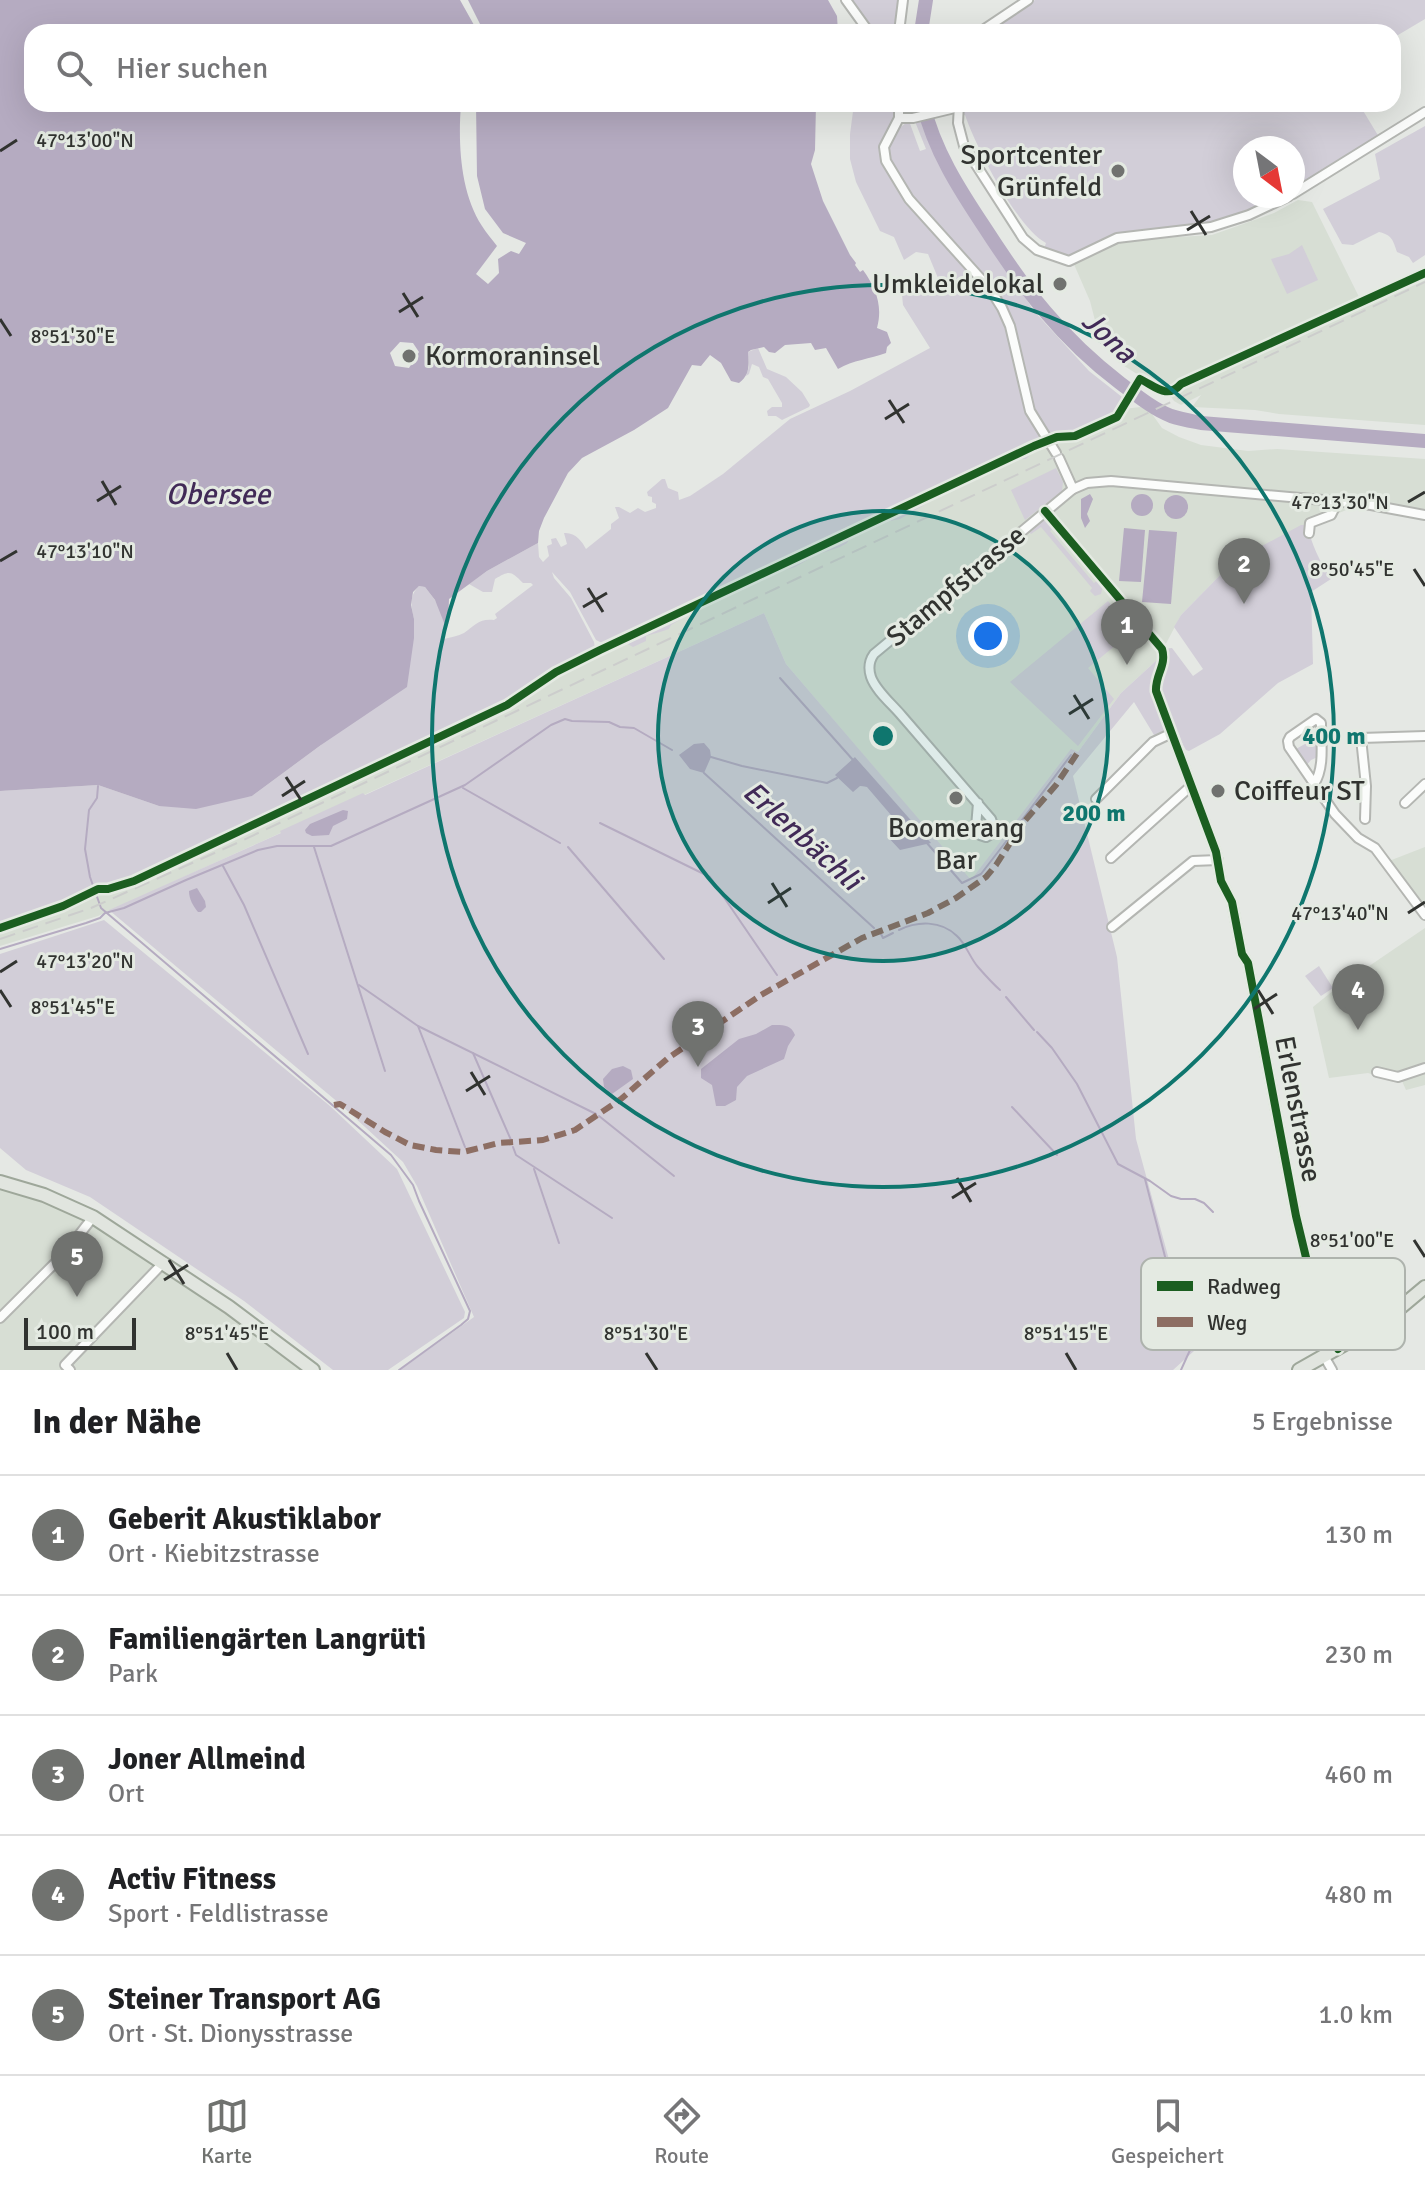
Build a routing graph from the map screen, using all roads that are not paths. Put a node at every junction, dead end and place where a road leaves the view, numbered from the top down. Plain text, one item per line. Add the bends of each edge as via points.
1 (846, 0) edge
2 (903, 0) edge
3 (1028, 0) edge
4 (863, 24) edge
5 (900, 24) edge
6 (992, 24) edge
7 (899, 112) edge
8 (936, 112) edge
9 (959, 112) edge
10 (1425, 112) edge
11 (899, 118) junction
12 (1305, 186) edge
13 (1264, 208) edge
14 (1073, 489) junction
15 (1338, 501) junction
16 (1045, 511) junction
17 (1425, 515) edge
18 (1309, 533) dead end
19 (1172, 733) junction
20 (1425, 736) edge
21 (1314, 784) junction
22 (1425, 784) edge
23 (1191, 786) junction
24 (1096, 799) dead end
25 (978, 803) dead end
26 (1405, 803) dead end
27 (1365, 819) dead end
28 (1111, 858) dead end
29 (1218, 860) junction
30 (1425, 915) edge
31 (1112, 927) dead end
32 (1425, 1068) edge
33 (1377, 1072) dead end
34 (0, 1182) edge
35 (93, 1217) junction
36 (1306, 1258) edge
37 (164, 1262) junction
38 (1425, 1287) edge
39 (1405, 1304) edge
40 (0, 1318) edge
41 (1336, 1350) edge
42 (1324, 1356) junction
43 (70, 1370) edge
44 (313, 1370) edge
45 (1299, 1370) edge
46 (1332, 1370) edge

1 - 4 street
2 - 5 street
3 - 6 street
7 - 11 street
8 - 11 street
9 - 13 street via 964,146 1025,242 1069,261 1117,238 1211,227
10 - 12 street
11 - 14 street via 885,143 886,161 909,199 1002,308 1030,411
14 - 15 street, Stampfstrasse via 1111,481
14 - 16 street, Stampfstrasse
15 - 17 street, Stampfstrasse
15 - 18 street via 1331,515 1308,525
16 - 19 street, Erlenstrasse via 1162,649 1164,664 1156,689
16 - 25 street, Stampfstrasse via 874,654 869,664 879,690
19 - 23 street, Erlenstrasse
19 - 24 street via 1153,742
20 - 27 street via 1361,738
21 - 21 street via 1287,744 1316,719 1321,723 1321,767
21 - 30 street via 1335,814 1375,848
22 - 26 street
23 - 28 street
23 - 29 street, Erlenstrasse
29 - 31 street via 1193,861
29 - 36 street, Erlenstrasse via 1248,963
32 - 33 street via 1398,1077
34 - 35 main road
35 - 37 main road
35 - 40 street
37 - 43 street via 65,1365
37 - 44 main road
38 - 39 main road
41 - 42 main road
42 - 45 main road
42 - 46 street

